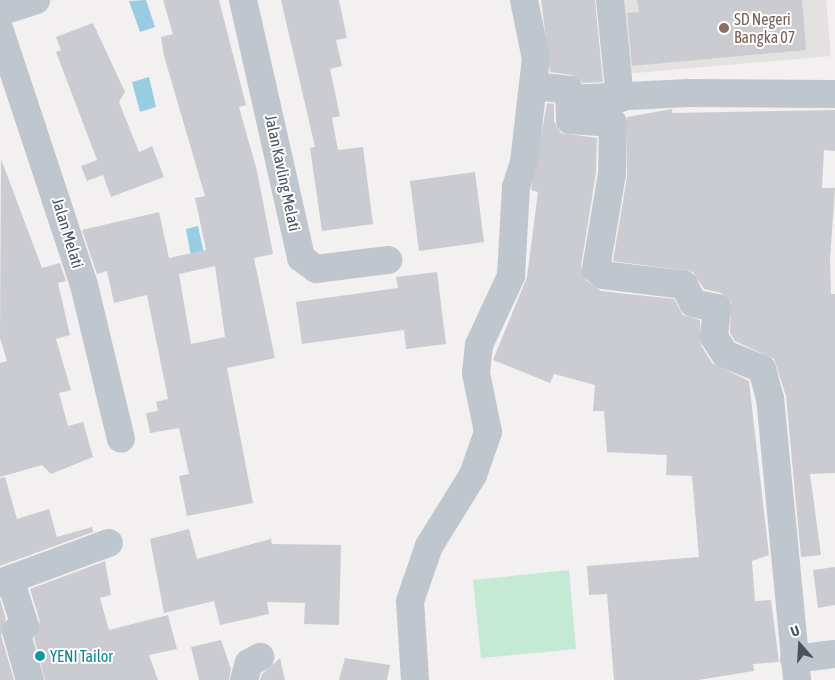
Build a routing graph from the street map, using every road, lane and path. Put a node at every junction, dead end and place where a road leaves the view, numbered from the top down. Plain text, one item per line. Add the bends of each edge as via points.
1 (36, 0) edge
2 (243, 0) edge
3 (524, 0) edge
4 (610, 0) edge
5 (0, 12) edge
6 (0, 31) edge
7 (534, 86) junction
8 (835, 94) edge
9 (620, 98) junction
10 (570, 99) junction
11 (388, 260) dead end
12 (121, 439) dead end
13 (109, 543) dead end
14 (5, 581) edge
15 (835, 654) edge
16 (260, 657) dead end
17 (795, 670) edge
18 (30, 680) edge
19 (244, 680) edge
20 (415, 680) edge

1 - 5 street
2 - 11 street, Jalan Kavling Melati via 301,258 316,269
3 - 7 street via 534,33
4 - 9 street
6 - 12 street, Jalan Melati via 84,285
7 - 10 street via 565,88
7 - 20 street via 524,162 516,188 511,276 479,345 476,373 488,432 473,475 429,546 410,601
8 - 9 street via 688,93
9 - 10 street
10 - 17 street via 570,120 614,123 612,174 596,269 604,275 684,285 693,303 717,308 714,337 725,354 762,369 770,398
13 - 14 street
14 - 18 street via 25,626 16,631
15 - 17 street
16 - 19 street via 249,663

